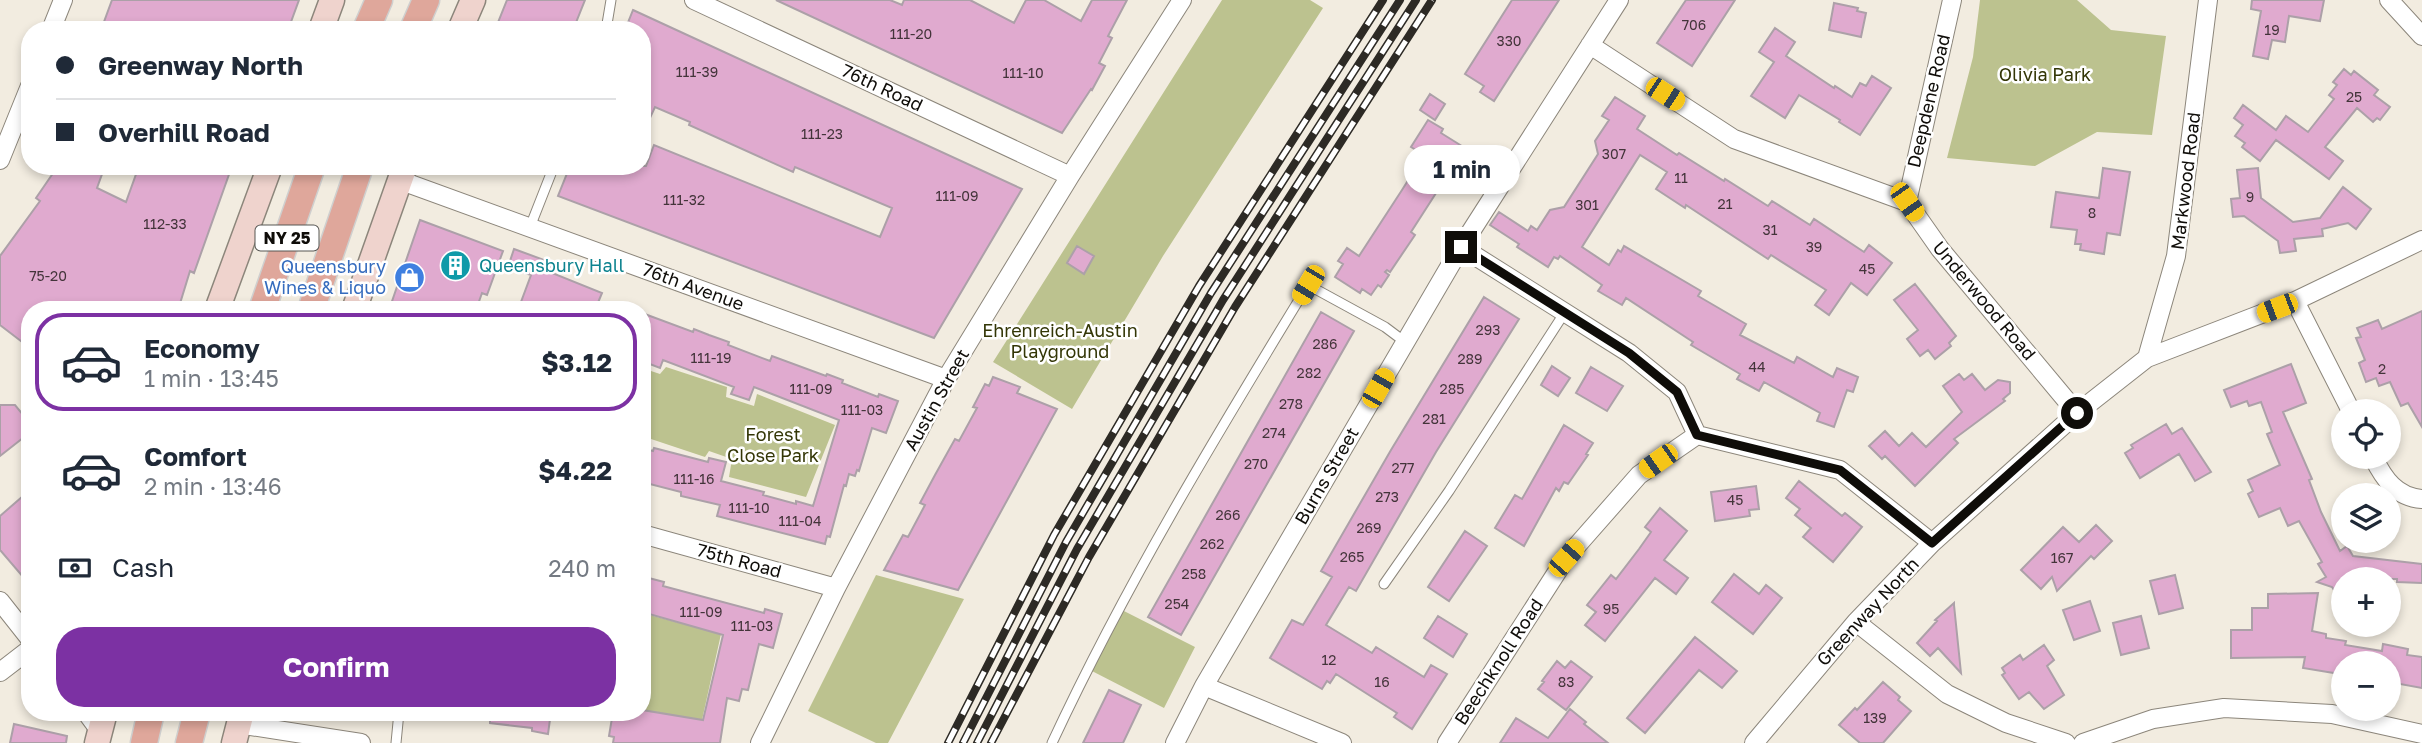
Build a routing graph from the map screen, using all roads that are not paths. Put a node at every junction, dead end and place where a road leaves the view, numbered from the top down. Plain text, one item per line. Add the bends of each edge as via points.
1 (63, 0) edge
2 (332, 0) edge
3 (379, 0) edge
4 (426, 0) edge
5 (473, 0) edge
6 (611, 0) edge
7 (695, 0) edge
8 (1182, 0) edge
9 (1619, 0) edge
10 (1952, 0) edge
11 (2208, 0) edge
12 (2389, 0) edge
13 (55, 21) edge
14 (324, 21) edge
15 (370, 21) edge
16 (417, 21) edge
17 (464, 21) edge
18 (608, 21) edge
19 (2422, 36) edge
20 (1590, 45) junction
21 (21, 108) edge
22 (0, 160) edge
23 (267, 175) edge
24 (309, 175) edge
25 (357, 175) edge
26 (401, 175) edge
27 (407, 175) edge
28 (550, 175) edge
29 (1070, 176) junction
30 (1907, 202) junction
31 (530, 227) junction
32 (2422, 240) edge
33 (1461, 247) junction
34 (324, 269) junction
35 (220, 301) edge
36 (265, 301) edge
37 (314, 301) edge
38 (325, 301) edge
39 (357, 301) edge
40 (2295, 301) junction
41 (1565, 312) junction
42 (1405, 342) junction
43 (2147, 358) junction
44 (946, 379) junction
45 (2345, 399) edge
46 (2077, 413) junction
47 (1697, 435) junction
48 (2381, 469) edge
49 (2422, 499) edge
50 (651, 536) edge
51 (1932, 543) junction
52 (1384, 584) dead end
53 (836, 587) junction
54 (0, 601) edge
55 (1856, 622) junction
56 (21, 628) edge
57 (21, 656) edge
58 (0, 672) edge
59 (1204, 686) junction
60 (149, 721) edge
61 (195, 721) edge
62 (398, 721) edge
63 (238, 726) edge
64 (2422, 734) edge
65 (144, 743) edge
66 (189, 743) edge
67 (361, 743) edge
68 (396, 743) edge
69 (760, 743) edge
70 (1052, 743) edge
71 (1175, 743) edge
72 (1342, 743) edge
73 (1447, 743) edge
74 (1754, 743) edge
75 (2066, 743) edge
76 (2083, 743) edge

1 - 13 street
2 - 14 street
3 - 15 main road
4 - 16 main road
5 - 17 street
6 - 18 lane
7 - 29 street, 76th Road
8 - 29 street, Austin Street
9 - 20 street, Burns Street
10 - 30 street, Deepdene Road
11 - 43 street, Markwood Road via 2176,256
12 - 19 street
20 - 30 street via 1734,139
20 - 33 street, Burns Street
21 - 22 street
23 - 35 street
24 - 36 main road, NY 25
25 - 34 main road, NY 25
26 - 39 street
27 - 31 street, 76th Avenue
28 - 31 lane
29 - 44 street, Austin Street
30 - 46 street, Underwood Road via 1940,249
31 - 44 street, 76th Avenue
32 - 40 street, Greenway North
33 - 41 street
33 - 42 street, Burns Street
34 - 37 main road, NY 25
34 - 38 main road
40 - 43 street, Greenway North
40 - 45 street
41 - 47 street via 1629,353 1677,392
41 - 52 lane
42 - 59 street, Burns Street
42 - 70 lane via 1308,285 1107,628
43 - 46 street, Greenway North
44 - 53 street, Austin Street
46 - 51 street, Greenway North
47 - 51 street via 1840,470
47 - 73 street, Beechknoll Road via 1639,475 1566,558
48 - 49 street via 2401,493
50 - 53 street, 75th Road
51 - 55 street, Greenway North
53 - 69 street, Austin Street
54 - 56 street
55 - 74 street, Greenway North
55 - 75 street via 1947,694 2006,723
57 - 58 street
59 - 71 street, Burns Street
59 - 72 street
60 - 65 main road
61 - 66 main road
62 - 68 lane
63 - 67 street
64 - 76 street via 2332,714 2224,708 2153,719

